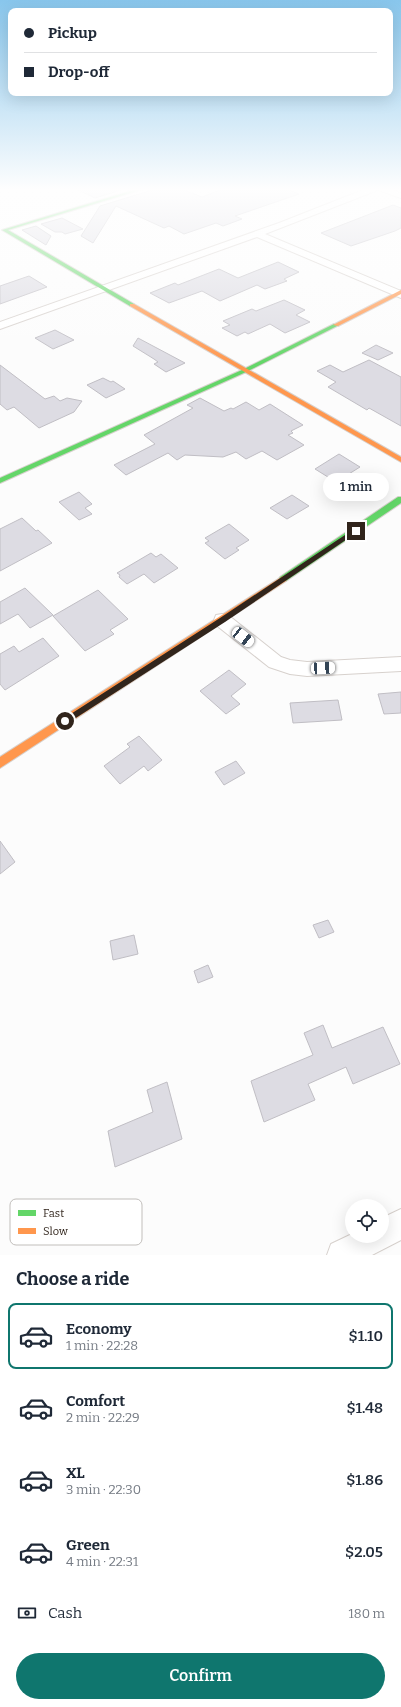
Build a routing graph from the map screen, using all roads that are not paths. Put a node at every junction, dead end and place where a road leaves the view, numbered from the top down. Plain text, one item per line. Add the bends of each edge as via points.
1 (31, 247) edge
2 (222, 247) edge
3 (287, 247) edge
4 (103, 289) junction
5 (400, 294) edge
6 (0, 326) edge
7 (244, 371) junction
8 (401, 460) edge
9 (0, 481) edge
10 (401, 499) edge
11 (222, 620) junction
12 (401, 664) edge
13 (0, 763) edge
14 (401, 1224) edge
15 (389, 1230) edge
16 (365, 1243) edge
17 (342, 1255) edge

1 - 4 street
2 - 4 street
3 - 5 street
4 - 6 street
4 - 7 street
5 - 7 street
7 - 8 street
7 - 9 street
10 - 11 street
11 - 12 street via 275,662 290,667 307,669
11 - 13 street
14 - 15 street
16 - 17 street

